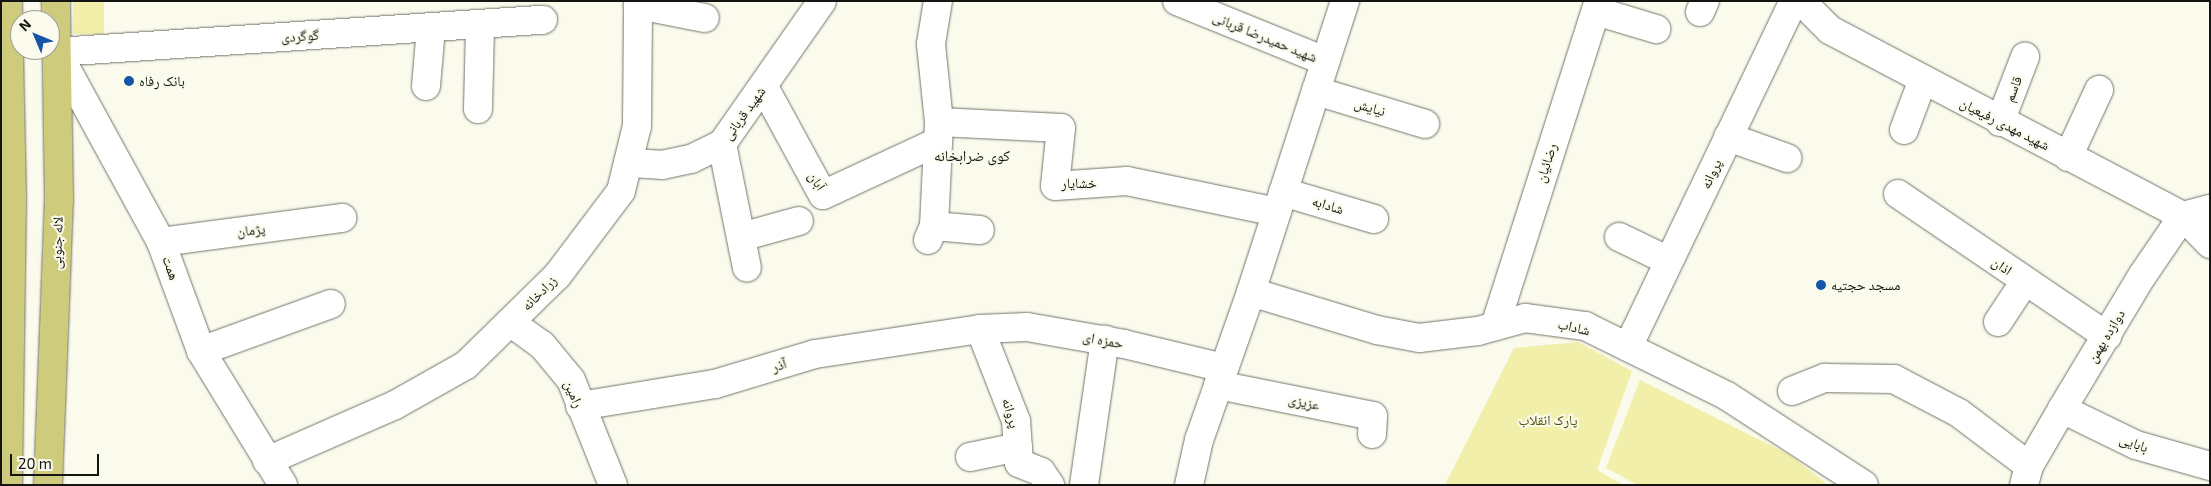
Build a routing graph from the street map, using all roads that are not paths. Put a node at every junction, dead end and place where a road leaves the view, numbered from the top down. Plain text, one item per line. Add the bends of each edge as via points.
1 (8, 1) edge
2 (822, 1) edge
3 (938, 1) edge
4 (1177, 1) edge
5 (1345, 1) edge
6 (1794, 1) edge
7 (1801, 1) edge
8 (638, 3) edge
9 (1597, 6) edge
10 (705, 18) dead end
11 (543, 20) dead end
12 (480, 25) junction
13 (431, 28) junction
14 (1656, 29) dead end
15 (60, 52) edge
16 (2025, 56) dead end
17 (60, 57) edge
18 (57, 60) edge
19 (1326, 62) junction
20 (1922, 82) junction
21 (426, 86) dead end
22 (764, 87) junction
23 (2099, 90) dead end
24 (1316, 91) junction
25 (478, 109) dead end
26 (2000, 122) junction
27 (1424, 124) dead end
28 (6, 129) edge
29 (1904, 130) dead end
30 (938, 132) junction
31 (1728, 137) junction
32 (722, 144) junction
33 (2068, 157) junction
34 (1787, 158) dead end
35 (628, 163) junction
36 (1898, 194) dead end
37 (1280, 202) junction
38 (2210, 209) edge
39 (2183, 216) junction
40 (342, 218) dead end
41 (1374, 219) dead end
42 (799, 221) dead end
43 (980, 230) dead end
44 (741, 237) junction
45 (1620, 237) dead end
46 (161, 242) junction
47 (2210, 244) edge
48 (1669, 261) junction
49 (746, 268) dead end
50 (2025, 281) junction
51 (1251, 292) junction
52 (331, 304) dead end
53 (510, 322) junction
54 (1998, 322) dead end
55 (1495, 326) junction
56 (980, 329) junction
57 (2107, 336) junction
58 (1105, 340) junction
59 (1628, 347) junction
60 (201, 351) junction
61 (1221, 376) junction
62 (5, 378) edge
63 (1792, 391) dead end
64 (580, 406) junction
65 (2062, 409) junction
66 (1372, 434) dead end
67 (1018, 447) junction
68 (970, 457) dead end
69 (267, 461) junction
70 (2210, 466) edge
71 (2026, 475) edge
72 (8, 485) edge
73 (48, 485) edge
74 (281, 485) edge
75 (613, 485) edge
76 (1050, 485) edge
77 (1084, 485) edge
78 (1189, 485) edge
79 (1864, 485) edge

1 - 28 main road
2 - 22 street, شهید قربانی
3 - 30 street via 931,44
4 - 19 street, شهید حمیدرضا قربانی
5 - 19 street
6 - 31 street, پروانه
7 - 20 street, شهید مهدی رفیعیان via 1830,30
8 - 10 street
8 - 35 street, زرادخانه via 637,126
9 - 14 street
9 - 55 street, رضائیان
11 - 12 street, گوگردی
12 - 13 street, گوگردی
12 - 25 street
13 - 15 street, گوگردی
13 - 21 street
16 - 26 street, قاسم
17 - 46 street, همت
18 - 73 main road, لاله جنوبی via 59,199
19 - 24 street
20 - 26 street, شهید مهدی رفیعیان
20 - 29 street
22 - 30 street, آبان via 824,195
22 - 32 street, شهید قربانی
23 - 33 street
24 - 27 street, نیایش
24 - 37 street
26 - 33 street, شهید مهدی رفیعیان
28 - 62 main road
30 - 37 street, خشایار via 1061,128 1055,186 1127,181
30 - 43 street via 931,233
31 - 34 street
31 - 48 street, پروانه
32 - 35 street, شهید قربانی via 691,159 662,166
32 - 44 street
33 - 39 street, شهید مهدی رفیعیان
35 - 53 street, زرادخانه via 621,192 557,276
36 - 50 street, اذان
37 - 41 street, شادابه
37 - 51 street
38 - 39 street
39 - 47 street, شهید مهدی رفیعیان
39 - 57 street, دوازده بهمن
40 - 46 street, پژمان
42 - 44 street
44 - 49 street
45 - 48 street
46 - 60 street, همت
48 - 59 street, پروانه
50 - 54 street
50 - 57 street, اذان
51 - 55 street, شاداب via 1377,330 1419,338
51 - 61 street
52 - 60 street
53 - 64 street, رامین via 542,345 571,380
53 - 69 street, زرادخانه via 466,365 395,405
55 - 59 street, شاداب via 1525,318 1585,326
56 - 58 street, حمزه ای via 1027,327
56 - 64 street, آذر via 815,354 715,384
56 - 67 street, پروانه via 1016,421
57 - 65 street, دوازده بهمن
58 - 61 street, حمزه ای
58 - 77 street
59 - 79 street, شاداب via 1726,396
60 - 69 street, همت
61 - 66 street, عزیزی via 1373,416
61 - 78 street via 1199,440
62 - 72 main road
63 - 71 street via 1825,378 1894,379 1959,413
64 - 75 street, رامین
65 - 70 street, بابایی via 2136,445
65 - 71 street, دوازده بهمن
67 - 68 street
67 - 76 street, پروانه via 1019,463 1041,472
69 - 74 street, همت

